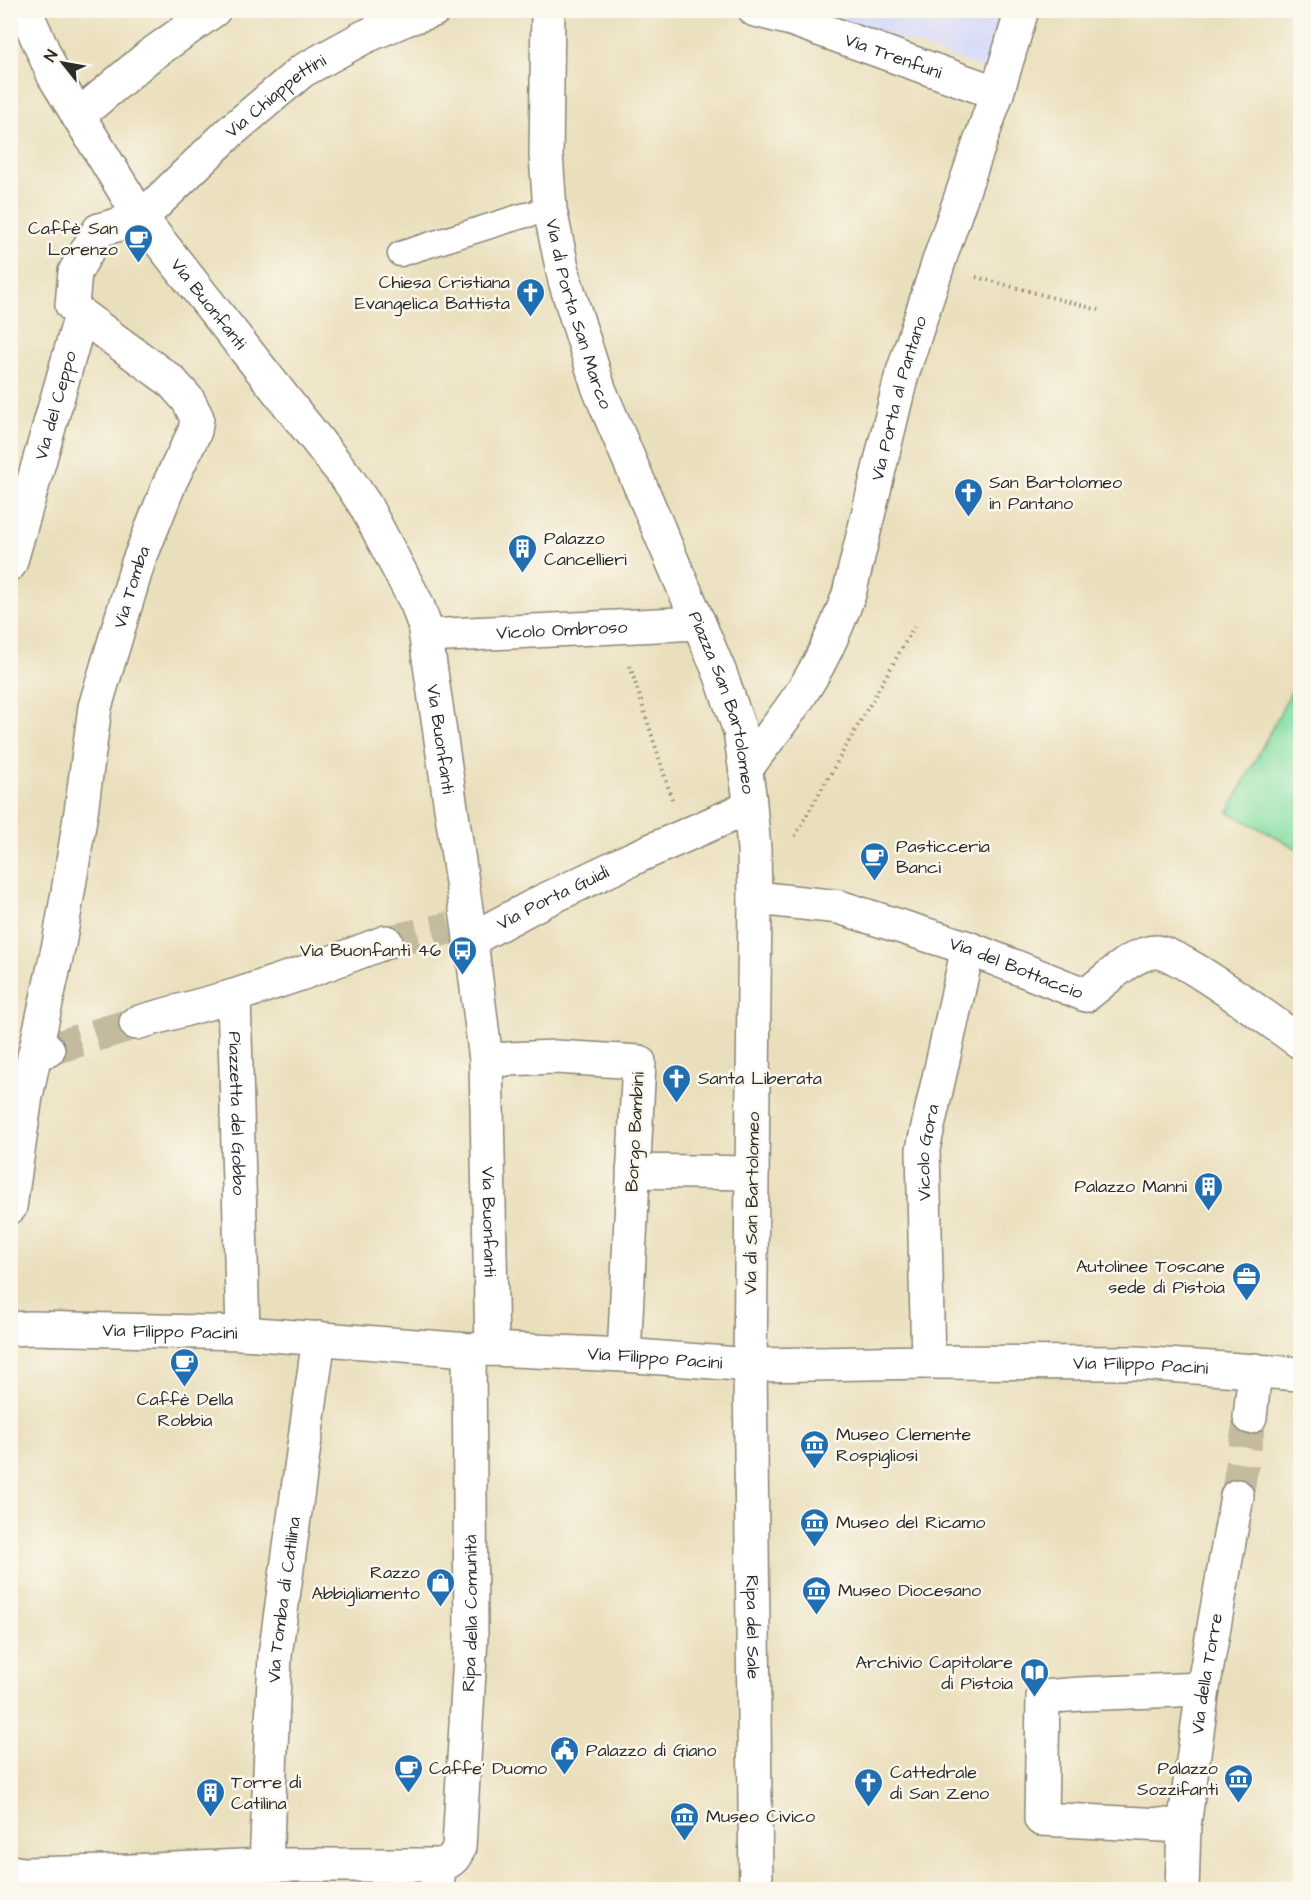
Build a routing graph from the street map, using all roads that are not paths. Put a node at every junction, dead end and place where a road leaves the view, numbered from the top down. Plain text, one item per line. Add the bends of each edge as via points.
1 (25, 10) edge
2 (214, 10) edge
3 (434, 10) edge
4 (548, 10) edge
5 (755, 10) edge
6 (1022, 10) edge
7 (997, 93) junction
8 (78, 116) junction
9 (550, 210) junction
10 (141, 218) junction
11 (399, 254) dead end
12 (81, 315) junction
13 (10, 564) edge
14 (694, 612) junction
15 (426, 636) junction
16 (746, 769) junction
17 (750, 807) junction
18 (636, 857) joint
19 (755, 898) junction
20 (463, 931) junction
21 (387, 942) tunnel mouth
22 (968, 948) junction
23 (234, 996) junction
24 (136, 1023) tunnel mouth
25 (1300, 1042) edge
26 (486, 1060) junction
27 (16, 1125) edge
28 (633, 1171) junction
29 (752, 1173) junction
30 (10, 1207) edge
31 (10, 1329) edge
32 (243, 1332) junction
33 (319, 1338) junction
34 (481, 1350) junction
35 (624, 1355) junction
36 (928, 1362) junction
37 (750, 1365) junction
38 (1255, 1370) junction
39 (1300, 1374) edge
40 (1250, 1417) tunnel mouth
41 (1237, 1496) tunnel mouth
42 (1203, 1689) junction
43 (1184, 1826) junction
44 (266, 1864) junction
45 (438, 1877) edge
46 (19, 1879) edge
47 (1191, 1888) edge
48 (756, 1890) edge

1 - 8 street, Via Buonfanti via 54,76
2 - 8 street via 148,57
3 - 10 street, Via Chiappettini via 364,37 302,71 230,132
4 - 9 street, Via di Porta San Marco via 546,118
5 - 7 street, Via Trenfuni via 791,19
6 - 7 street, Via Porta al Pantano
7 - 16 street, Via Porta al Pantano via 901,378 845,604 822,658
8 - 10 street, Via Buonfanti
9 - 11 lane
9 - 14 street, Via di Porta San Marco via 565,281 599,389
10 - 12 street via 99,230 75,272 72,305
10 - 15 street, Via Buonfanti via 365,505 417,604
12 - 13 street, Via del Ceppo
12 - 27 street, Via Tomba via 171,381 197,417 195,431 138,563 94,706 81,812 41,1051
14 - 15 street, Vicolo Ombroso via 621,627
14 - 16 street, Piazza San Bartolomeo via 730,700
15 - 20 street, Via Buonfanti
16 - 17 street, Piazza San Bartolomeo
17 - 18 street, Piazza San Bartolomeo
17 - 19 street, Piazza San Bartolomeo
18 - 20 street, Via Porta Guidi via 539,903
19 - 22 street, Via del Bottaccio via 839,907
19 - 29 street, Via di San Bartolomeo
20 - 26 street, Via Buonfanti
21 - 23 street
22 - 25 street, Via del Bottaccio via 1086,995 1135,958 1157,952 1184,962
22 - 36 street, Vicolo Gora via 923,1149
23 - 24 street
23 - 32 street, Piazzetta del Gobbo
26 - 28 street, Borgo Bambini via 555,1057 639,1062
26 - 34 street, Via Buonfanti
27 - 30 street
28 - 29 street
28 - 35 street, Borgo Bambini
29 - 37 street, Via di San Bartolomeo
31 - 32 street, Via Filippo Pacini
32 - 33 street, Via Filippo Pacini
33 - 34 street, Via Filippo Pacini
33 - 44 street, Via Tomba di Catilina via 275,1655
34 - 35 street, Via Filippo Pacini
34 - 45 street, Ripa della Comunità via 459,1847
35 - 37 street, Via Filippo Pacini
36 - 37 street, Via Filippo Pacini
36 - 38 street, Via Filippo Pacini via 1136,1363
37 - 48 street, Ripa del Sale
38 - 39 street, Via Filippo Pacini
38 - 40 street
41 - 42 street, Via della Torre
42 - 43 street, Via della Torre
42 - 43 street via 1043,1697 1041,1819
43 - 47 street, Via della Torre
44 - 45 street
44 - 46 street

